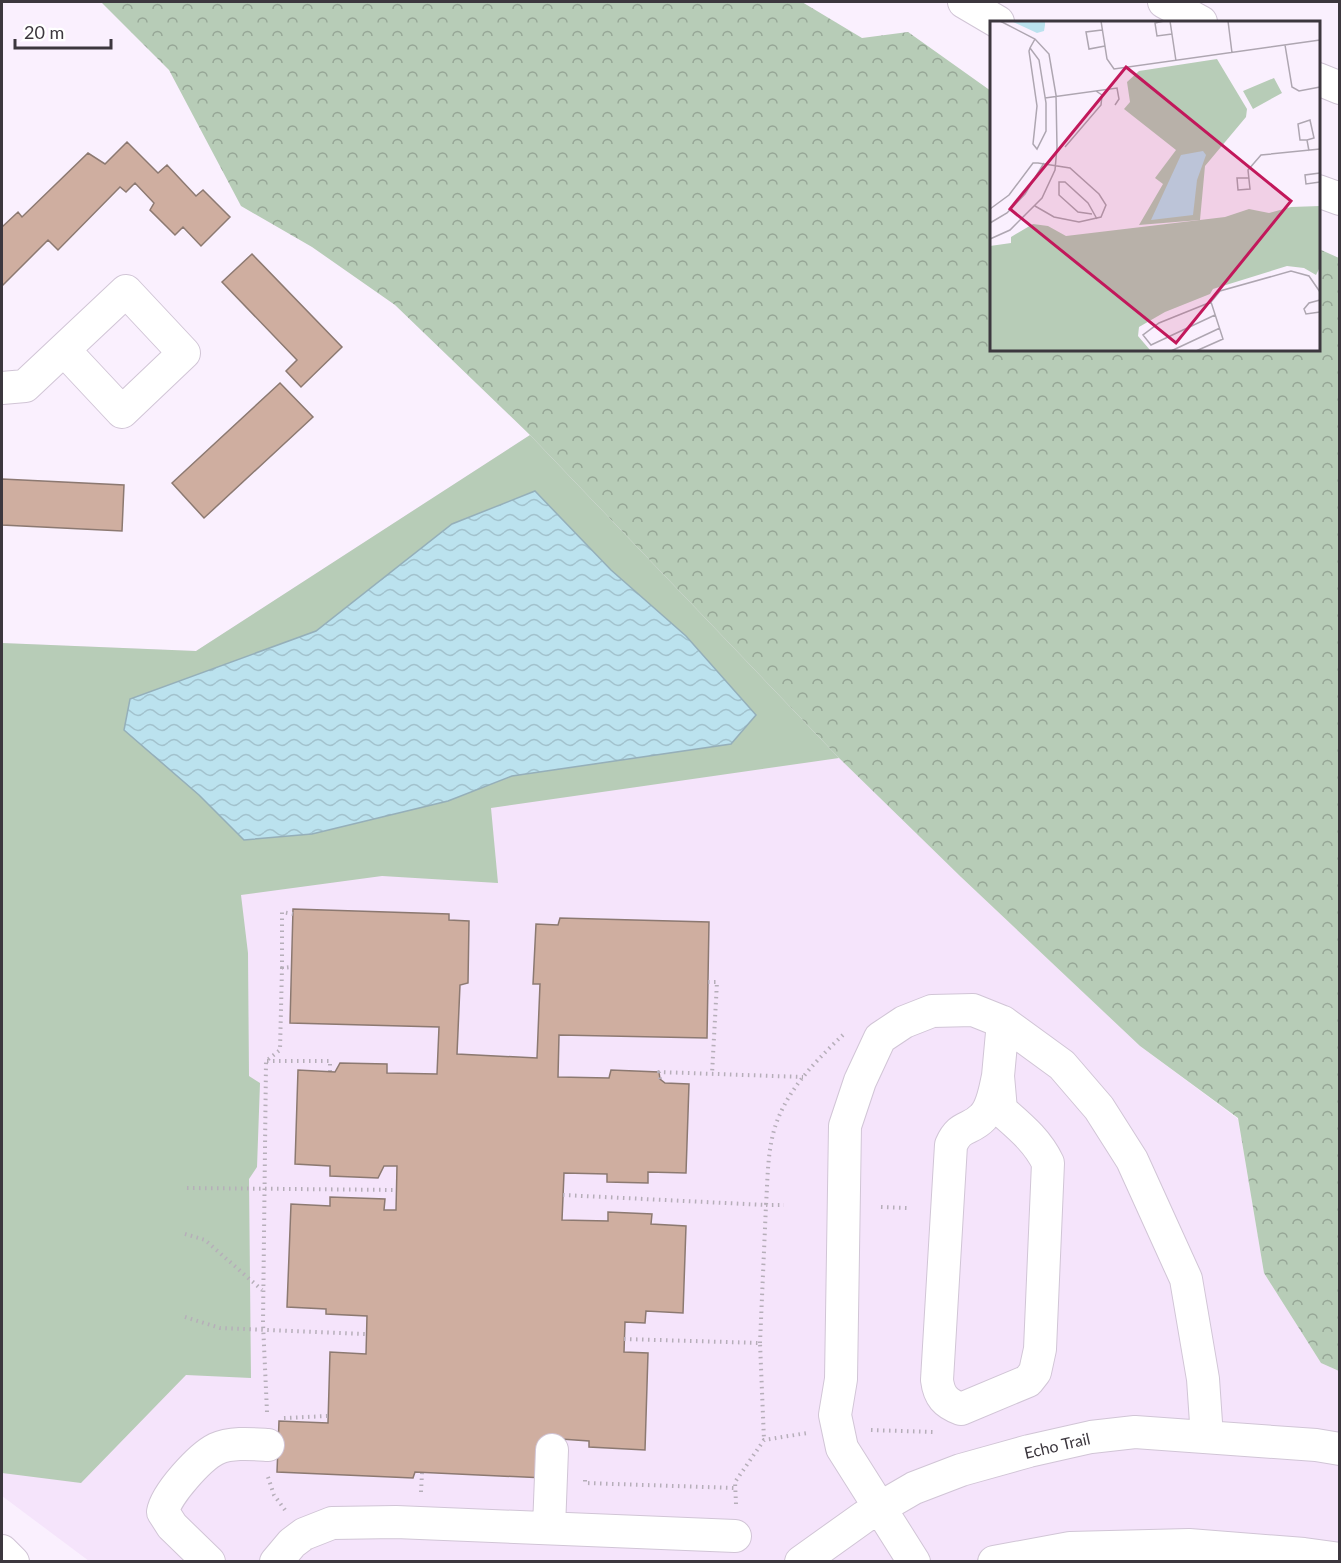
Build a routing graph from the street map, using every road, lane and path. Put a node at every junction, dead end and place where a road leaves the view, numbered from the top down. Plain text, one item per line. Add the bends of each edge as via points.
1 (964, 2) edge
2 (1164, 2) edge
3 (996, 21) edge
4 (1199, 21) edge
5 (1320, 80) edge
6 (1340, 88) edge
7 (1320, 192) edge
8 (1340, 199) edge
9 (64, 350) dead end
10 (2, 388) edge
11 (293, 914) dead end
12 (282, 968) junction
13 (291, 968) dead end
14 (708, 982) dead end
15 (1003, 1022) junction
16 (880, 1038) junction
17 (266, 1061) junction
18 (330, 1071) dead end
19 (712, 1074) junction
20 (998, 1076) junction
21 (804, 1077) junction
22 (660, 1079) dead end
23 (187, 1188) dead end
24 (265, 1189) junction
25 (397, 1190) dead end
26 (563, 1195) dead end
27 (766, 1205) junction
28 (784, 1205) dead end
29 (881, 1208) dead end
30 (907, 1208) dead end
31 (185, 1234) dead end
32 (263, 1290) junction
33 (185, 1317) dead end
34 (263, 1330) junction
35 (366, 1334) dead end
36 (624, 1339) dead end
37 (760, 1343) junction
38 (863, 1429) dead end
39 (938, 1433) dead end
40 (1207, 1437) junction
41 (764, 1440) junction
42 (814, 1441) dead end
43 (268, 1445) junction
44 (1340, 1449) edge
45 (552, 1450) dead end
46 (585, 1473) dead end
47 (735, 1488) junction
48 (881, 1507) junction
49 (549, 1528) junction
50 (304, 1534) junction
51 (735, 1536) joint
52 (2, 1551) edge
53 (1340, 1559) edge
54 (13, 1562) edge
55 (209, 1562) edge
56 (276, 1562) edge
57 (801, 1562) edge
58 (914, 1562) edge
59 (994, 1562) edge

1 - 3 street
2 - 4 street
5 - 6 street
7 - 8 street
9 - 10 street via 25,386
11 - 12 path via 282,912
12 - 13 path
12 - 17 path via 280,1050
14 - 19 path via 717,982
15 - 16 street via 973,1010 932,1011 904,1022
15 - 20 street
15 - 40 street via 1062,1065 1099,1108 1132,1160 1186,1279 1203,1379
16 - 21 path via 859,1019
16 - 48 street via 845,1126 841,1378 835,1414 842,1448
17 - 18 path via 330,1061
17 - 24 path
19 - 21 path
19 - 22 path via 659,1072
20 - 20 street via 983,1118 956,1133 951,1145 937,1380 939,1392 948,1404 961,1409 1028,1381 1035,1372 1040,1349 1048,1163 1028,1133 1001,1110
21 - 27 path via 780,1114 774,1131
23 - 24 path
24 - 25 path
24 - 32 path
26 - 27 path
27 - 28 path
27 - 37 path
29 - 30 path
31 - 32 path via 205,1240
32 - 34 path
33 - 34 path via 220,1328
34 - 35 path
34 - 43 path
36 - 37 path
37 - 41 path
38 - 39 path
40 - 44 street, Echo Trail
40 - 48 street, Echo Trail via 1136,1432 1092,1437 961,1470 914,1488
41 - 42 path via 808,1433
41 - 47 path via 735,1482
43 - 50 path via 268,1479 274,1495
43 - 55 street via 215,1449 178,1484 164,1504 163,1512 172,1526
45 - 49 street
46 - 47 path via 585,1483
47 - 51 path
48 - 57 street, Echo Trail
48 - 58 street
49 - 50 street via 342,1522
49 - 51 street
50 - 56 street
52 - 54 street
53 - 59 street via 1189,1545 1070,1548

